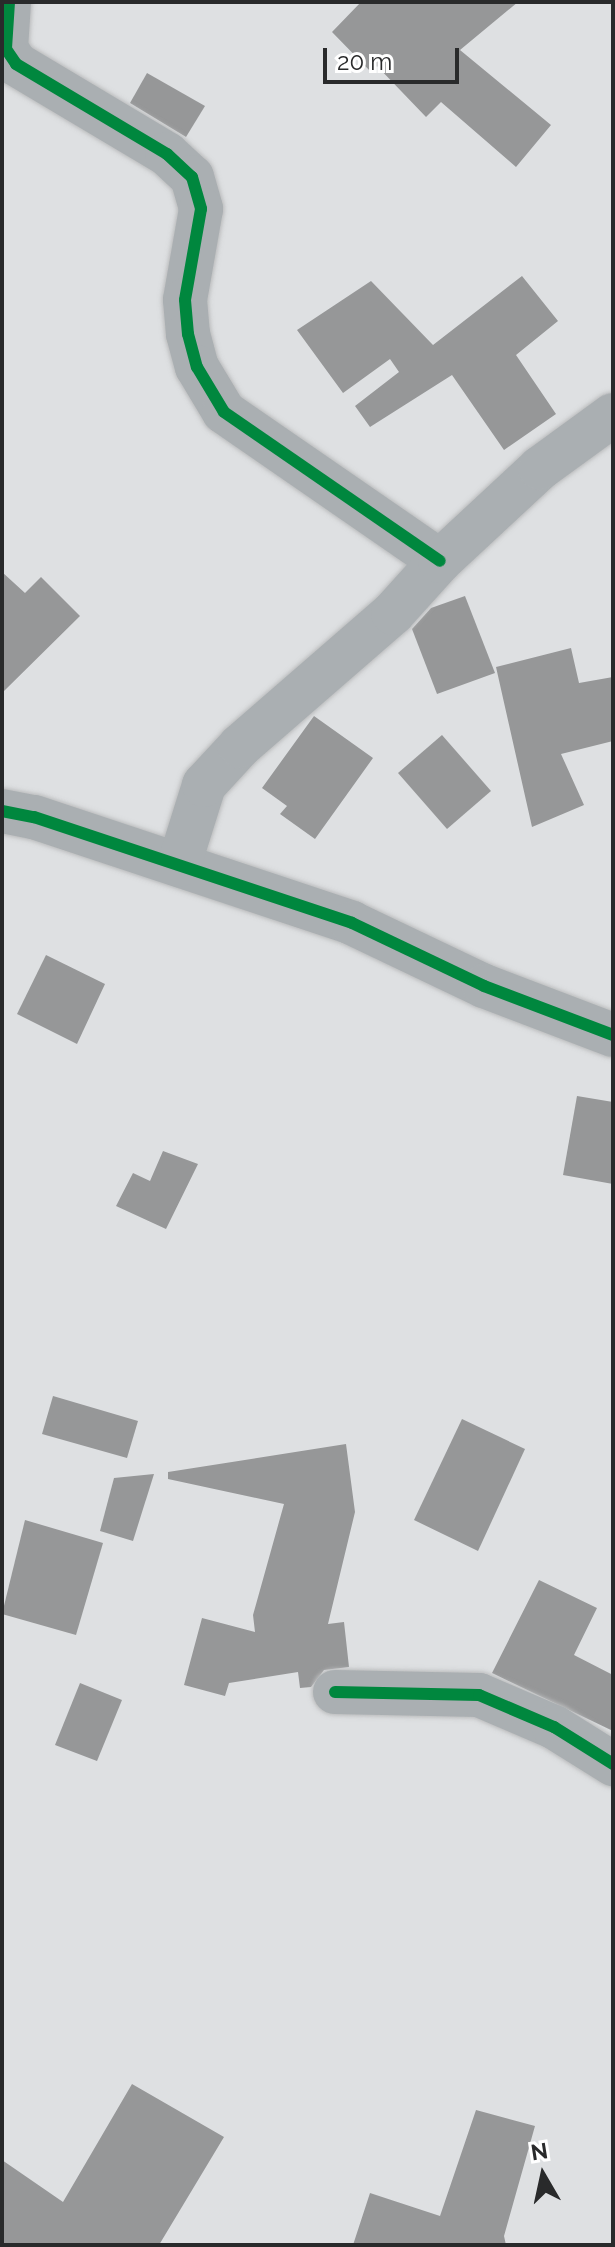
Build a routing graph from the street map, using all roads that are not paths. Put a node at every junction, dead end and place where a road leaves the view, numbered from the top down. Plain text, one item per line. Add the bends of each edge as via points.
1 (9, 2) edge
2 (613, 415) edge
3 (440, 561) junction
4 (2, 811) edge
5 (179, 865) junction
6 (613, 1035) edge
7 (335, 1692) dead end
8 (613, 1764) edge

1 - 3 street via 6,49 16,64 167,154 192,177 201,209 185,300 188,334 197,367 224,412
2 - 3 street via 540,468
3 - 5 street via 393,613 240,746 204,785
4 - 5 street
5 - 6 street via 352,923 484,986
7 - 8 street via 479,1695 554,1727

